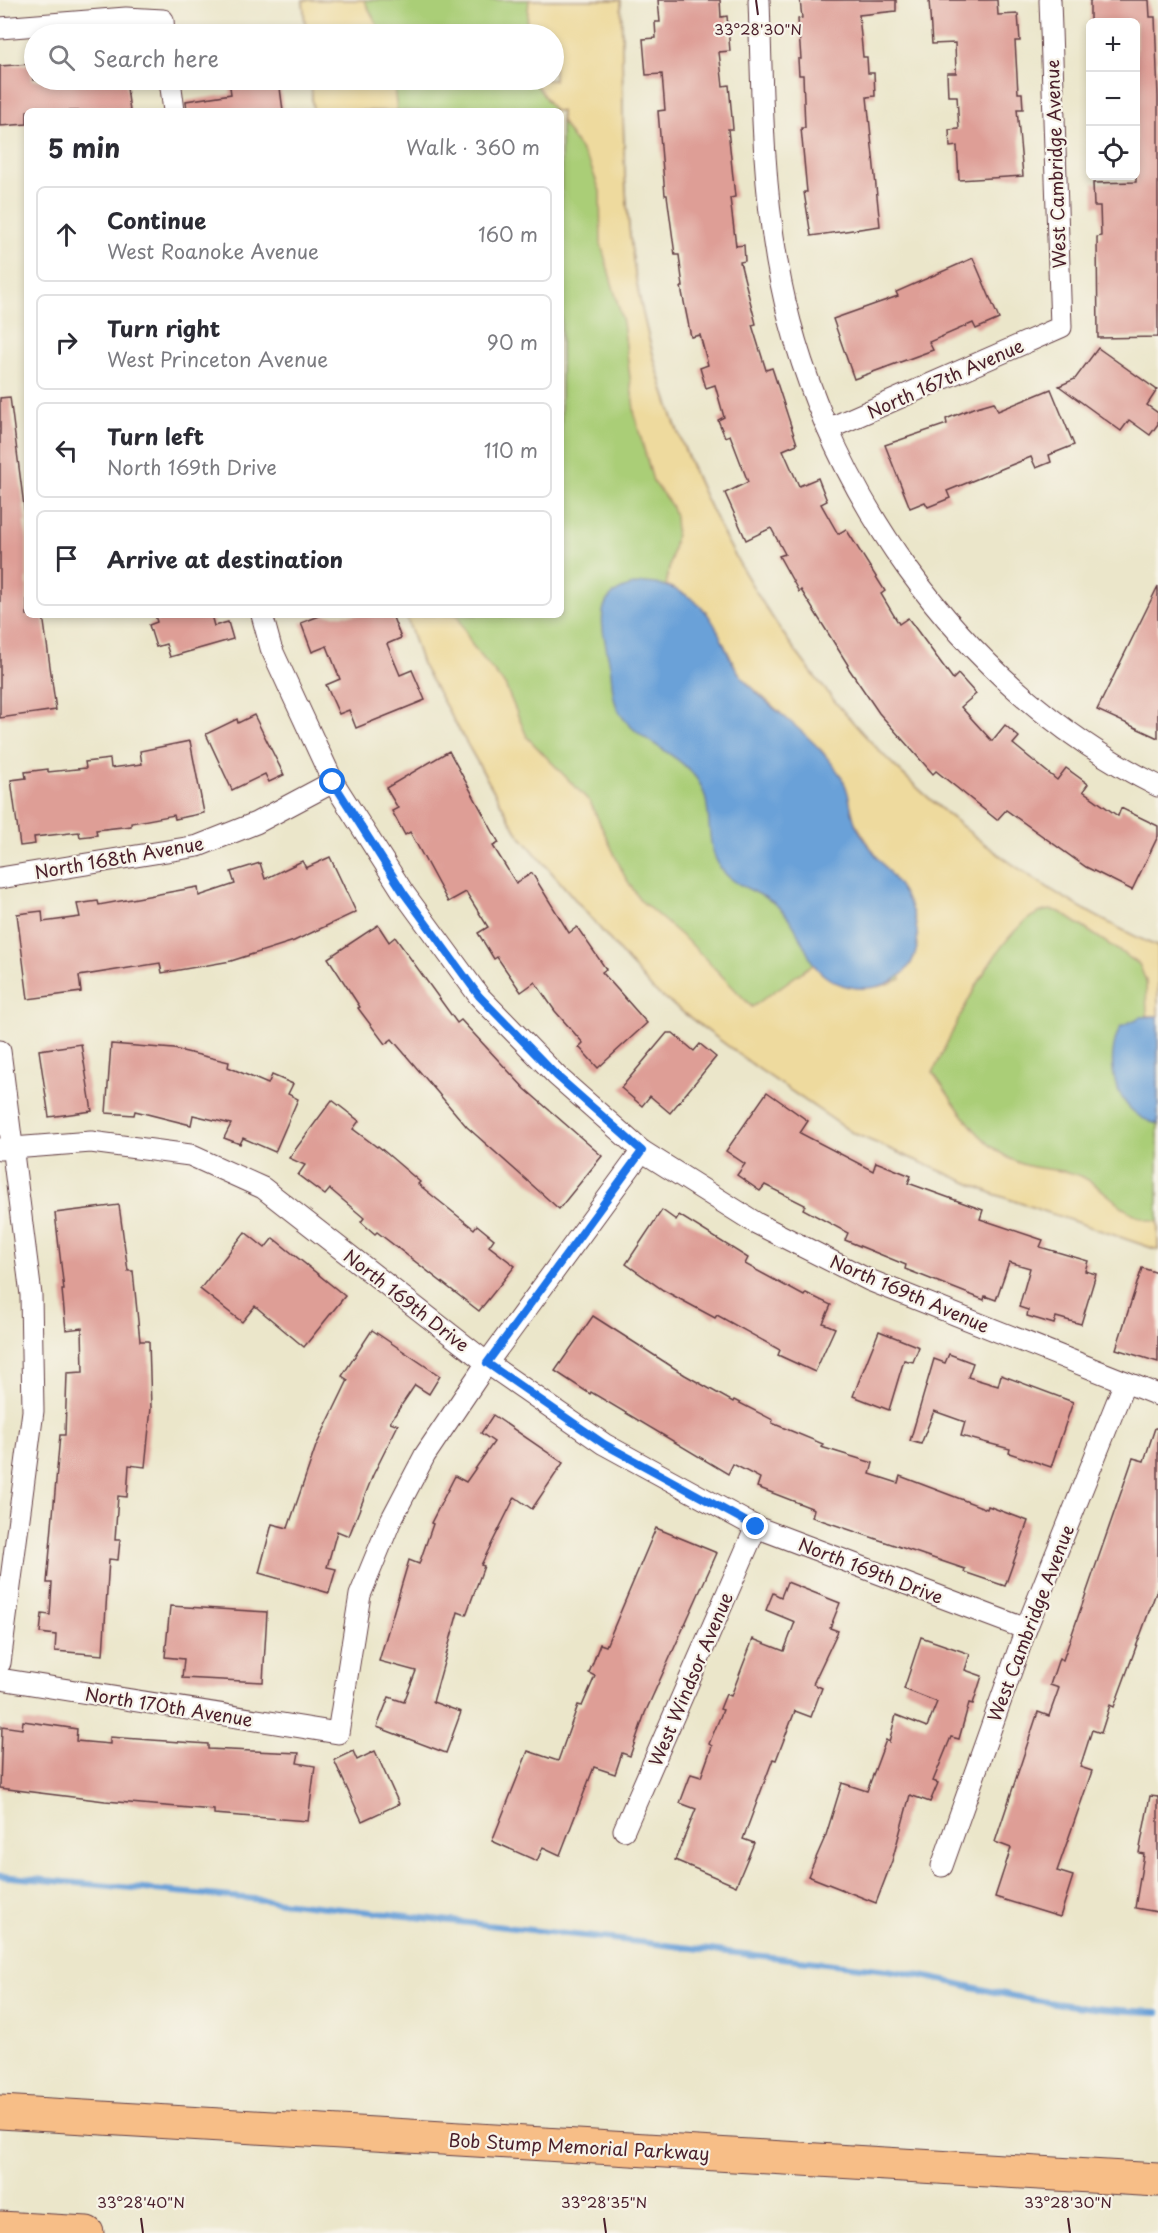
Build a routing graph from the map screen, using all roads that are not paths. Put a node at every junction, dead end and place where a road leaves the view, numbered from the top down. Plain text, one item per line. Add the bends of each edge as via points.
1 (759, 0) edge
2 (1050, 0) edge
3 (42, 24) edge
4 (151, 24) edge
5 (24, 25) edge
6 (0, 27) edge
7 (171, 90) edge
8 (174, 108) edge
9 (1061, 327) joint
10 (828, 429) junction
11 (263, 618) edge
12 (333, 782) junction
13 (1158, 786) edge
14 (0, 878) edge
15 (0, 1051) edge
16 (7, 1148) edge
17 (642, 1151) junction
18 (487, 1363) junction
19 (1125, 1382) junction
20 (1158, 1395) edge
21 (756, 1527) junction
22 (1026, 1629) junction
23 (0, 1663) edge
24 (0, 1679) edge
25 (624, 1830) dead end
26 (942, 1866) dead end
27 (0, 2112) edge
28 (1158, 2180) edge
29 (0, 2228) edge
30 (87, 2233) edge

1 - 10 street via 765,166 777,264 790,319
2 - 9 street, West Cambridge Avenue
3 - 4 street via 126,18
5 - 6 street
7 - 8 street
9 - 10 street, North 167th Avenue
10 - 13 street via 888,539 964,637 1065,730 1110,761
11 - 12 street, North 169th Avenue via 271,648
12 - 14 street, North 168th Avenue via 256,823 198,846
12 - 17 street, North 169th Avenue via 403,892 479,996 557,1076
15 - 16 street
16 - 18 street, North 169th Drive via 91,1142 190,1155 263,1188
16 - 23 street via 31,1295 33,1411
17 - 18 street
17 - 19 street, North 169th Avenue via 756,1223 869,1280
18 - 21 street, North 169th Drive via 604,1444
18 - 24 street, North 170th Avenue via 425,1455 390,1522 360,1595 338,1733
19 - 20 street, North 169th Avenue
19 - 22 street, West Cambridge Avenue
21 - 22 street, North 169th Drive
21 - 25 street, West Windsor Avenue
22 - 26 street, West Cambridge Avenue
27 - 28 highway, Bob Stump Memorial Parkway
29 - 30 highway

